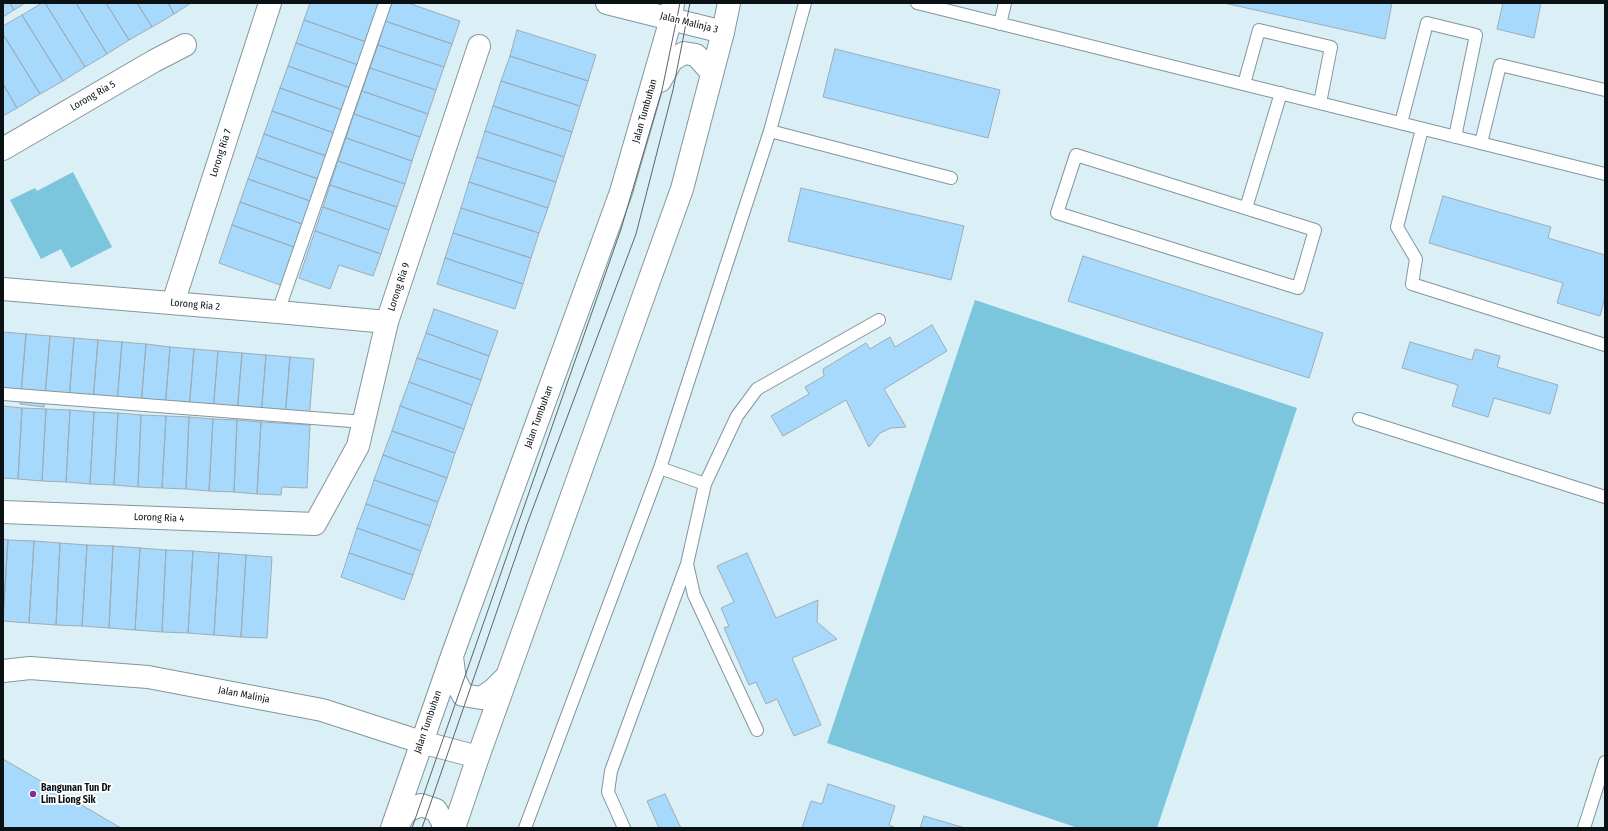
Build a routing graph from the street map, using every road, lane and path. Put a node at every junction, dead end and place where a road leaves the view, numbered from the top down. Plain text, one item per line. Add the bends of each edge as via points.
1 (270, 3) edge
2 (385, 3) edge
3 (608, 3) edge
4 (729, 3) edge
5 (805, 3) edge
6 (917, 3) edge
7 (1005, 3) edge
8 (965, 9) edge
9 (672, 11) edge
10 (1000, 24) junction
11 (723, 32) junction
12 (185, 45) dead end
13 (479, 46) dead end
14 (712, 73) junction
15 (1244, 84) junction
16 (1605, 90) edge
17 (1281, 93) junction
18 (647, 103) junction
19 (1320, 103) junction
20 (1401, 123) junction
21 (1422, 128) junction
22 (770, 131) junction
23 (1455, 137) junction
24 (1481, 143) junction
25 (3, 149) edge
26 (1605, 174) edge
27 (950, 178) dead end
28 (1246, 208) junction
29 (3, 290) edge
30 (173, 303) junction
31 (278, 312) junction
32 (879, 320) dead end
33 (387, 322) junction
34 (1605, 344) edge
35 (3, 394) edge
36 (1359, 419) dead end
37 (364, 422) junction
38 (660, 468) junction
39 (705, 484) junction
40 (1605, 497) edge
41 (3, 512) edge
42 (315, 524) joint
43 (687, 564) junction
44 (452, 656) junction
45 (3, 671) edge
46 (508, 674) junction
47 (756, 730) dead end
48 (421, 742) junction
49 (478, 756) junction
50 (1605, 762) edge
51 (392, 828) edge
52 (396, 828) edge
53 (443, 828) edge
54 (454, 828) edge
55 (525, 828) edge
56 (624, 828) edge
57 (1584, 828) edge

1 - 30 street, Lorong Ria 7
2 - 31 lane
3 - 9 street, Jalan Malinja 3
4 - 11 street
5 - 22 lane
6 - 8 lane
7 - 10 lane
8 - 10 lane
9 - 11 street, Jalan Malinja 3
9 - 18 street, Jalan Tumbuhan
10 - 15 lane
11 - 14 street
12 - 25 street, Lorong Ria 5
13 - 33 street, Lorong Ria 9
14 - 18 street via 696,55 684,53 672,60
14 - 46 street via 682,188
15 - 17 lane
15 - 19 lane via 1259,30 1331,47
16 - 24 lane via 1500,65
17 - 19 lane
17 - 28 lane
18 - 44 street, Jalan Tumbuhan via 622,192
19 - 20 lane
20 - 21 lane
20 - 23 lane via 1427,23 1476,35
21 - 23 lane
21 - 34 lane via 1398,227 1416,259 1412,284
22 - 27 lane
22 - 38 lane
23 - 24 lane
24 - 26 lane
28 - 28 lane via 1315,230 1298,288 1057,213 1076,154
29 - 30 street, Lorong Ria 2
30 - 31 street, Lorong Ria 2
31 - 33 street, Lorong Ria 2
32 - 39 lane via 757,389 737,416
33 - 37 street, Lorong Ria 9
35 - 37 lane
36 - 40 lane
37 - 42 street, Lorong Ria 9 via 358,446
38 - 39 lane
38 - 55 lane
39 - 43 lane
41 - 42 street, Lorong Ria 4
43 - 47 lane via 694,595
43 - 56 lane via 611,771 608,792
44 - 46 street via 455,680 463,695 481,698
44 - 48 street, Jalan Tumbuhan
45 - 48 street, Jalan Malinja via 30,668 148,677 322,710
46 - 49 street
48 - 49 street, Jalan Malinja
48 - 51 street, Jalan Tumbuhan
49 - 54 street
50 - 57 lane
52 - 53 street via 406,811 422,804 436,810

